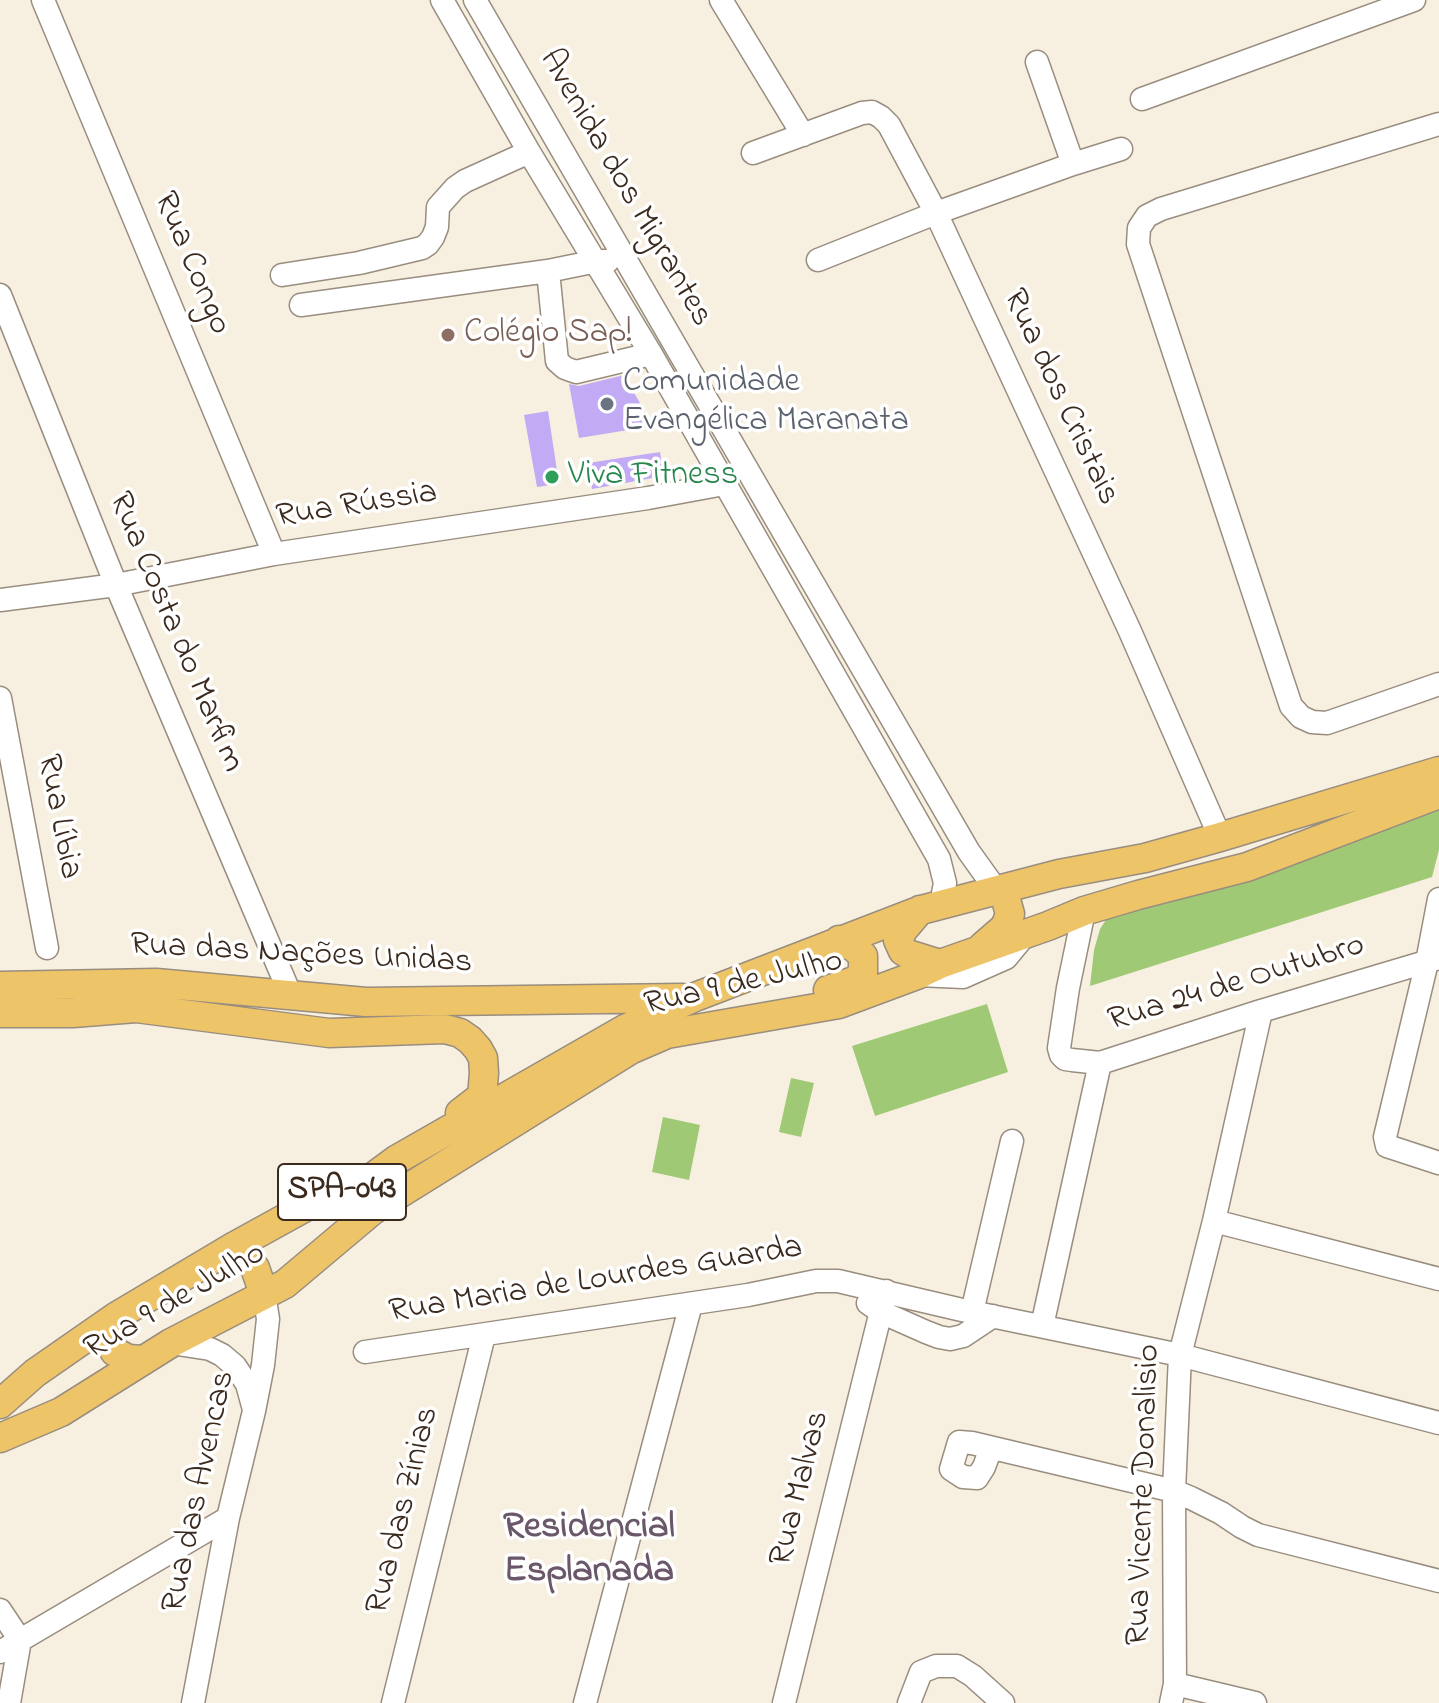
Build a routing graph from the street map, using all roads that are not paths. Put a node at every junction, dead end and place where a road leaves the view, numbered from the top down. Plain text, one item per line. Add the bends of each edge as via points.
1 (43, 0) edge
2 (442, 0) edge
3 (475, 0) edge
4 (721, 0) edge
5 (1414, 0) edge
6 (1037, 62) dead end
7 (1142, 99) dead end
8 (1439, 124) edge
9 (549, 129) junction
10 (803, 135) junction
11 (525, 144) junction
12 (1121, 149) dead end
13 (753, 153) dead end
14 (1073, 164) junction
15 (583, 185) junction
16 (554, 191) junction
17 (936, 213) junction
18 (818, 260) dead end
19 (597, 261) junction
20 (548, 271) junction
21 (282, 275) dead end
22 (0, 295) edge
23 (301, 305) dead end
24 (651, 354) junction
25 (714, 412) junction
26 (724, 484) junction
27 (736, 506) junction
28 (274, 554) junction
29 (116, 585) junction
30 (0, 600) edge
31 (823, 600) junction
32 (1439, 684) edge
33 (0, 698) edge
34 (1438, 779) edge
35 (1220, 837) junction
36 (997, 891) junction
37 (1138, 895) junction
38 (1439, 899) edge
39 (931, 907) junction
40 (1084, 911) junction
41 (1025, 935) junction
42 (839, 940) junction
43 (47, 948) dead end
44 (976, 952) junction
45 (1433, 960) edge
46 (928, 970) junction
47 (0, 986) edge
48 (291, 996) junction
49 (695, 997) junction
50 (1261, 1011) junction
51 (0, 1013) edge
52 (667, 1034) junction
53 (1100, 1063) junction
54 (1012, 1141) dead end
55 (396, 1160) junction
56 (1439, 1163) edge
57 (1214, 1221) junction
58 (233, 1247) junction
59 (1439, 1279) edge
60 (264, 1294) junction
61 (883, 1302) junction
62 (691, 1304) junction
63 (982, 1314) junction
64 (117, 1316) junction
65 (1042, 1326) junction
66 (484, 1335) junction
67 (171, 1343) junction
68 (365, 1352) dead end
69 (1180, 1355) junction
70 (144, 1360) junction
71 (0, 1404) edge
72 (254, 1411) junction
73 (1439, 1423) edge
74 (0, 1438) edge
75 (991, 1448) dead end
76 (1174, 1491) junction
77 (228, 1518) junction
78 (1439, 1581) edge
79 (0, 1610) edge
80 (20, 1640) junction
81 (0, 1652) edge
82 (1173, 1694) edge
83 (9, 1703) edge
84 (193, 1703) edge
85 (393, 1703) edge
86 (585, 1703) edge
87 (784, 1703) edge
88 (909, 1703) edge
89 (1003, 1703) edge
90 (1255, 1703) edge

1 - 28 street, Rua Congo
2 - 11 street, Avenida dos Migrantes
3 - 9 street, Avenida dos Migrantes
4 - 10 street
5 - 7 street
6 - 14 street
8 - 32 street via 1161,209 1139,228 1138,244 1291,706 1301,717 1327,723
9 - 11 street via 542,148
9 - 15 street, Avenida dos Migrantes
10 - 13 street, Rua dos Cristais
10 - 17 street, Rua dos Cristais via 862,113 881,117
11 - 16 street, Avenida dos Migrantes
11 - 21 street via 459,184 438,207 437,227 422,248
12 - 14 street
14 - 17 street
15 - 16 street via 566,175
15 - 25 street, Avenida dos Migrantes
16 - 19 street, Avenida dos Migrantes
17 - 18 street
17 - 35 street, Rua dos Cristais
19 - 20 street
19 - 24 street, Avenida dos Migrantes
19 - 25 street, Avenida dos Migrantes via 614,261 621,267 695,395
20 - 23 street
20 - 24 street via 557,361 565,368 576,372
22 - 29 street, Rua Costa do Marfim
24 - 26 street, Avenida dos Migrantes
25 - 31 street, Avenida dos Migrantes
26 - 27 street, Avenida dos Migrantes
26 - 28 street, Rua Rússia
27 - 31 street, Avenida dos Migrantes via 744,494 760,504 806,586
27 - 39 street, Avenida dos Migrantes via 939,859 945,883
28 - 29 street, Rua Rússia
29 - 30 street, Rua Rússia
29 - 48 street, Rua Costa do Marfim
31 - 36 street, Avenida dos Migrantes via 969,852
33 - 43 street, Rua Líbia
34 - 35 main road, Rua 9 de Julho
34 - 37 main road, Rua 9 de Julho via 1247,867
35 - 36 main road, Rua 9 de Julho
35 - 37 main road via 1224,846 1207,862 1150,883
36 - 39 main road, Rua 9 de Julho
36 - 44 main road via 1005,896 1010,914 1005,927
37 - 40 main road, Rua 9 de Julho
38 - 45 street
39 - 42 main road, Rua 9 de Julho
39 - 46 main road via 898,940 903,951
40 - 41 main road, Rua 9 de Julho
40 - 53 street, Rua 24 de Outubro via 1059,1048 1065,1059
41 - 44 main road, Rua 9 de Julho
41 - 46 street via 1006,958 963,977
42 - 49 main road, Rua 9 de Julho
42 - 52 main road via 863,956 863,974 854,981 801,999 692,1018
44 - 46 main road, Rua 9 de Julho
45 - 50 street, Rua 24 de Outubro
45 - 56 street via 1385,1137 1387,1146
46 - 52 main road, Rua 9 de Julho via 839,1004
47 - 48 main road, Rua das Nações Unidas via 156,983
48 - 49 main road, Rua das Nações Unidas via 366,1002
49 - 55 main road, Rua 9 de Julho / SPA-043 via 625,1029
50 - 53 street, Rua 24 de Outubro
50 - 57 street, Rua Vicente Donalisio
51 - 55 main road, Rua das Nações Unidas via 136,1008 329,1033 460,1033 483,1058 482,1096
52 - 60 main road, Rua 9 de Julho / SPA-043 via 630,1050 385,1202 285,1284
53 - 65 street
54 - 63 street
55 - 58 main road, Rua 9 de Julho / SPA-043 via 362,1185 311,1204
57 - 59 street
57 - 69 street, Rua Vicente Donalisio
58 - 60 main road via 255,1268
58 - 64 main road, Rua 9 de Julho / SPA-043
60 - 67 main road, Rua 9 de Julho / SPA-043
60 - 72 street, Rua das Avencas via 268,1319
61 - 62 street, Rua Maria de Lourdes Guarda via 838,1281 816,1281
61 - 63 street, Rua Maria de Lourdes Guarda
61 - 63 street, Rua Maria de Lourdes Guarda via 926,1332 950,1339 963,1336
61 - 87 street, Rua Malvas
62 - 66 street, Rua Maria de Lourdes Guarda
62 - 86 street
63 - 65 street
64 - 70 main road via 111,1337 115,1352
64 - 71 main road, Rua 9 de Julho / SPA-043
65 - 69 street
66 - 68 street, Rua Maria de Lourdes Guarda
66 - 85 street, Rua das Zínias
67 - 70 main road, Rua 9 de Julho / SPA-043
67 - 72 street via 222,1355 247,1384
69 - 73 street
69 - 76 street, Rua Vicente Donalisio
70 - 74 main road, Rua 9 de Julho / SPA-043 via 71,1406
72 - 77 street, Rua das Avencas
75 - 76 street
76 - 78 street via 1258,1535
76 - 82 street, Rua Vicente Donalisio
77 - 80 street
77 - 84 street, Rua das Avencas
79 - 80 street
80 - 81 street
80 - 83 street
82 - 90 street
88 - 89 street via 921,1672 936,1666 957,1666

